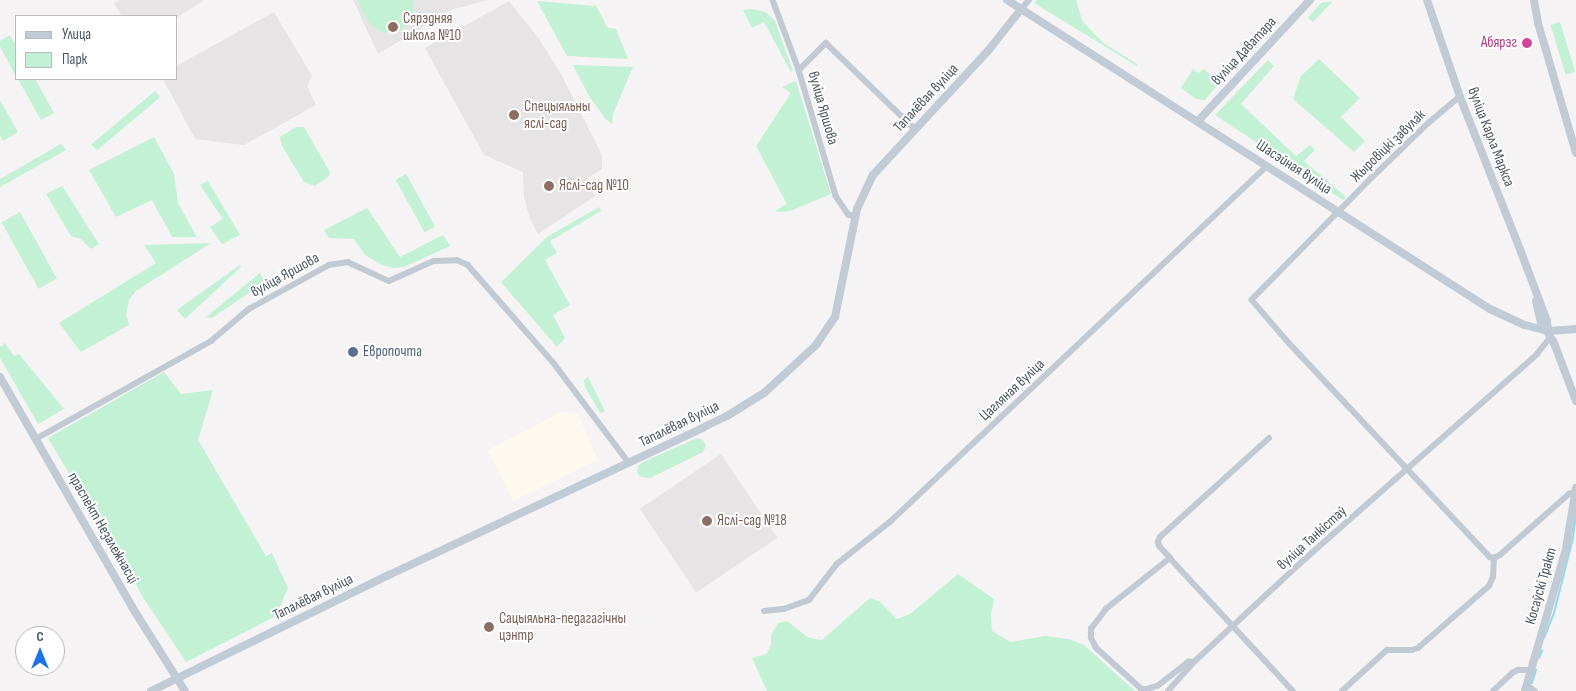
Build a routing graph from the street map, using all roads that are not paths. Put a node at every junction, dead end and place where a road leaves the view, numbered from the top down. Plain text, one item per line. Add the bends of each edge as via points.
1 (773, 0) edge
2 (1007, 0) edge
3 (1029, 0) edge
4 (1310, 0) edge
5 (1427, 0) edge
6 (1534, 0) edge
7 (1021, 10) junction
8 (798, 70) junction
9 (1460, 97) junction
10 (1198, 121) junction
11 (916, 130) junction
12 (1576, 153) edge
13 (1266, 166) junction
14 (1340, 212) junction
15 (855, 217) junction
16 (1576, 329) edge
17 (1550, 334) junction
18 (0, 377) edge
19 (1576, 401) edge
20 (1269, 438) dead end
21 (36, 439) junction
22 (629, 464) junction
23 (1407, 470) junction
24 (1576, 490) edge
25 (1170, 558) junction
26 (1494, 558) junction
27 (764, 611) dead end
28 (1234, 626) junction
29 (1194, 662) junction
30 (1531, 670) junction
31 (176, 678) junction
32 (1526, 688) edge
33 (151, 691) edge
34 (185, 691) edge
35 (1168, 691) edge
36 (1293, 691) edge
37 (1342, 691) edge
38 (1493, 691) edge
39 (1535, 691) edge

1 - 8 street, вуліца Яршова
2 - 7 main road, Шасэйная вуліца
3 - 7 street
4 - 10 main road, вуліца Даватара
5 - 9 main road, вуліца Карла Маркса
6 - 12 main road
7 - 10 main road, Шасэйная вуліца
7 - 11 main road, Тапалёвая вуліца
8 - 11 street via 826,43
8 - 15 street, вуліца Яршова via 836,196 848,214
9 - 14 street, Жыровіцкі завулак via 1428,124
9 - 17 main road, вуліца Карла Маркса
10 - 13 main road, Шасэйная вуліца
11 - 15 main road, Тапалёвая вуліца via 873,175 860,198
13 - 14 main road, Шасэйная вуліца
13 - 27 street, Цагляная вуліца via 891,521 837,564 809,600 784,610
14 - 17 main road, Шасэйная вуліца via 1490,309
14 - 23 street, Жыровіцкі завулак via 1252,300
15 - 22 main road, Тапалёвая вуліца via 835,317 816,345 784,376 744,406
16 - 17 main road, Шасэйная вуліца
17 - 19 main road
17 - 23 street, вуліца Танкістаў via 1537,354
18 - 21 main road, праспект Незалежнасці
20 - 25 street via 1160,537 1159,546
21 - 22 street, вуліца Яршова via 210,341 249,309 329,264 348,262 389,281 445,259 468,265 489,288 553,362
21 - 31 main road, праспект Незалежнасці
22 - 31 main road, Тапалёвая вуліца via 487,528
23 - 26 street via 1484,553
23 - 28 street, вуліца Танкістаў
24 - 26 street
24 - 30 main road, Косаўскі Тракт via 1566,549
25 - 28 street
25 - 29 street, вуліца Танкістаў via 1106,609 1091,629 1091,638 1096,648 1141,689 1158,686 1189,662
26 - 37 street via 1489,586 1418,648 1387,650
28 - 29 street, вуліца Танкістаў
28 - 36 street
29 - 35 street, вуліца Танкістаў
30 - 32 main road, Косаўскі Тракт
30 - 38 street via 1512,673
31 - 33 main road, Тапалёвая вуліца
31 - 34 main road, праспект Незалежнасці
32 - 39 street

